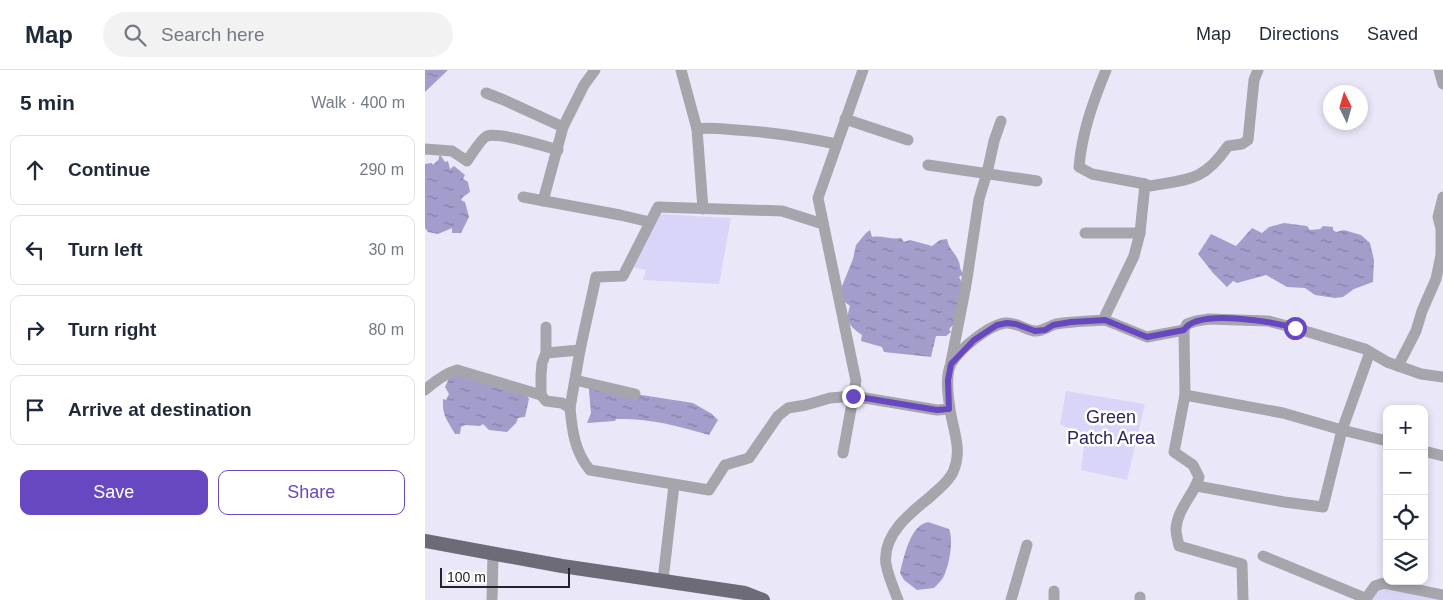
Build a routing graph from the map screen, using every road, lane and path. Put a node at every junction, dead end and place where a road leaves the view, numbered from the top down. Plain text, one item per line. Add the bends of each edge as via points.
1 (595, 70) edge
2 (681, 70) edge
3 (863, 70) edge
4 (1106, 70) edge
5 (1258, 70) edge
6 (1439, 70) edge
7 (1443, 84) edge
8 (486, 93) dead end
9 (845, 119) junction
10 (1001, 121) dead end
11 (563, 127) junction
12 (697, 130) junction
13 (908, 140) dead end
14 (836, 144) junction
15 (425, 150) edge
16 (557, 150) junction
17 (929, 164) dead end
18 (987, 173) junction
19 (1037, 181) dead end
20 (1145, 184) junction
21 (523, 197) dead end
22 (1443, 197) edge
23 (543, 201) junction
24 (703, 209) junction
25 (650, 222) junction
26 (823, 224) junction
27 (1085, 233) dead end
28 (1140, 234) junction
29 (1441, 263) edge
30 (1105, 320) junction
31 (546, 327) dead end
32 (1184, 330) junction
33 (580, 350) junction
34 (1370, 352) junction
35 (546, 353) junction
36 (951, 364) junction
37 (1399, 366) junction
38 (1443, 377) edge
39 (575, 380) junction
40 (425, 390) edge
41 (635, 394) dead end
42 (541, 395) junction
43 (1185, 395) junction
44 (853, 396) junction
45 (570, 408) junction
46 (949, 409) junction
47 (1342, 430) junction
48 (1383, 441) edge
49 (1428, 452) edge
50 (843, 453) dead end
51 (1443, 456) edge
52 (674, 485) junction
53 (1197, 486) junction
54 (425, 541) edge
55 (1027, 545) dead end
56 (493, 554) junction
57 (1263, 556) dead end
58 (663, 580) junction
59 (731, 596) edge
60 (1443, 596) edge
61 (1365, 599) edge
62 (492, 600) edge
63 (763, 600) edge
64 (898, 600) edge
65 (1011, 600) edge
66 (1243, 600) edge

1 - 11 street
2 - 12 street
3 - 9 street
4 - 20 street via 1093,100 1079,167 1092,174
5 - 20 street via 1254,80 1248,140 1228,146 1202,174 1187,180
6 - 7 street
8 - 11 street
9 - 13 street
9 - 14 street
10 - 18 street
11 - 16 street
12 - 14 street via 758,131
12 - 24 street
14 - 26 street via 817,198
15 - 16 street via 452,151 467,161 484,138 491,136 522,140
16 - 23 street
17 - 18 street
18 - 19 street
18 - 36 street via 979,199
20 - 28 street
21 - 23 street
22 - 29 street via 1438,217
23 - 25 street
24 - 25 street via 658,207
24 - 26 street via 782,211
25 - 33 street via 623,276 596,277
26 - 44 street via 856,382
27 - 28 street
28 - 30 street via 1134,256
29 - 37 street via 1416,331
30 - 32 street via 1147,337
30 - 36 street via 1062,323 1035,331 1016,324 997,325 974,340
31 - 35 street
32 - 34 street via 1187,324 1209,319 1268,321
32 - 43 street
33 - 35 street
33 - 39 street
34 - 37 street
34 - 47 street
35 - 42 street via 542,363
36 - 46 street
37 - 38 street
39 - 41 street
39 - 45 street
40 - 42 street via 435,380 457,370
42 - 45 street via 546,401 562,403
43 - 47 street via 1283,413
43 - 53 street via 1174,452 1193,465 1199,477
44 - 46 street via 937,410
44 - 50 street
44 - 52 street via 788,408 778,416 749,458 725,465 709,490
45 - 52 street via 582,461 590,470
46 - 64 street via 958,441 953,472 945,485 895,530 887,545 886,564
47 - 48 street
47 - 53 street via 1323,507
49 - 51 street
52 - 58 street
53 - 66 street via 1180,514 1176,530 1179,546 1242,564
54 - 56 main road
55 - 65 street
56 - 58 main road
56 - 62 street
57 - 61 street
58 - 59 main road
59 - 63 main road via 745,593
60 - 61 street via 1384,583 1375,586

